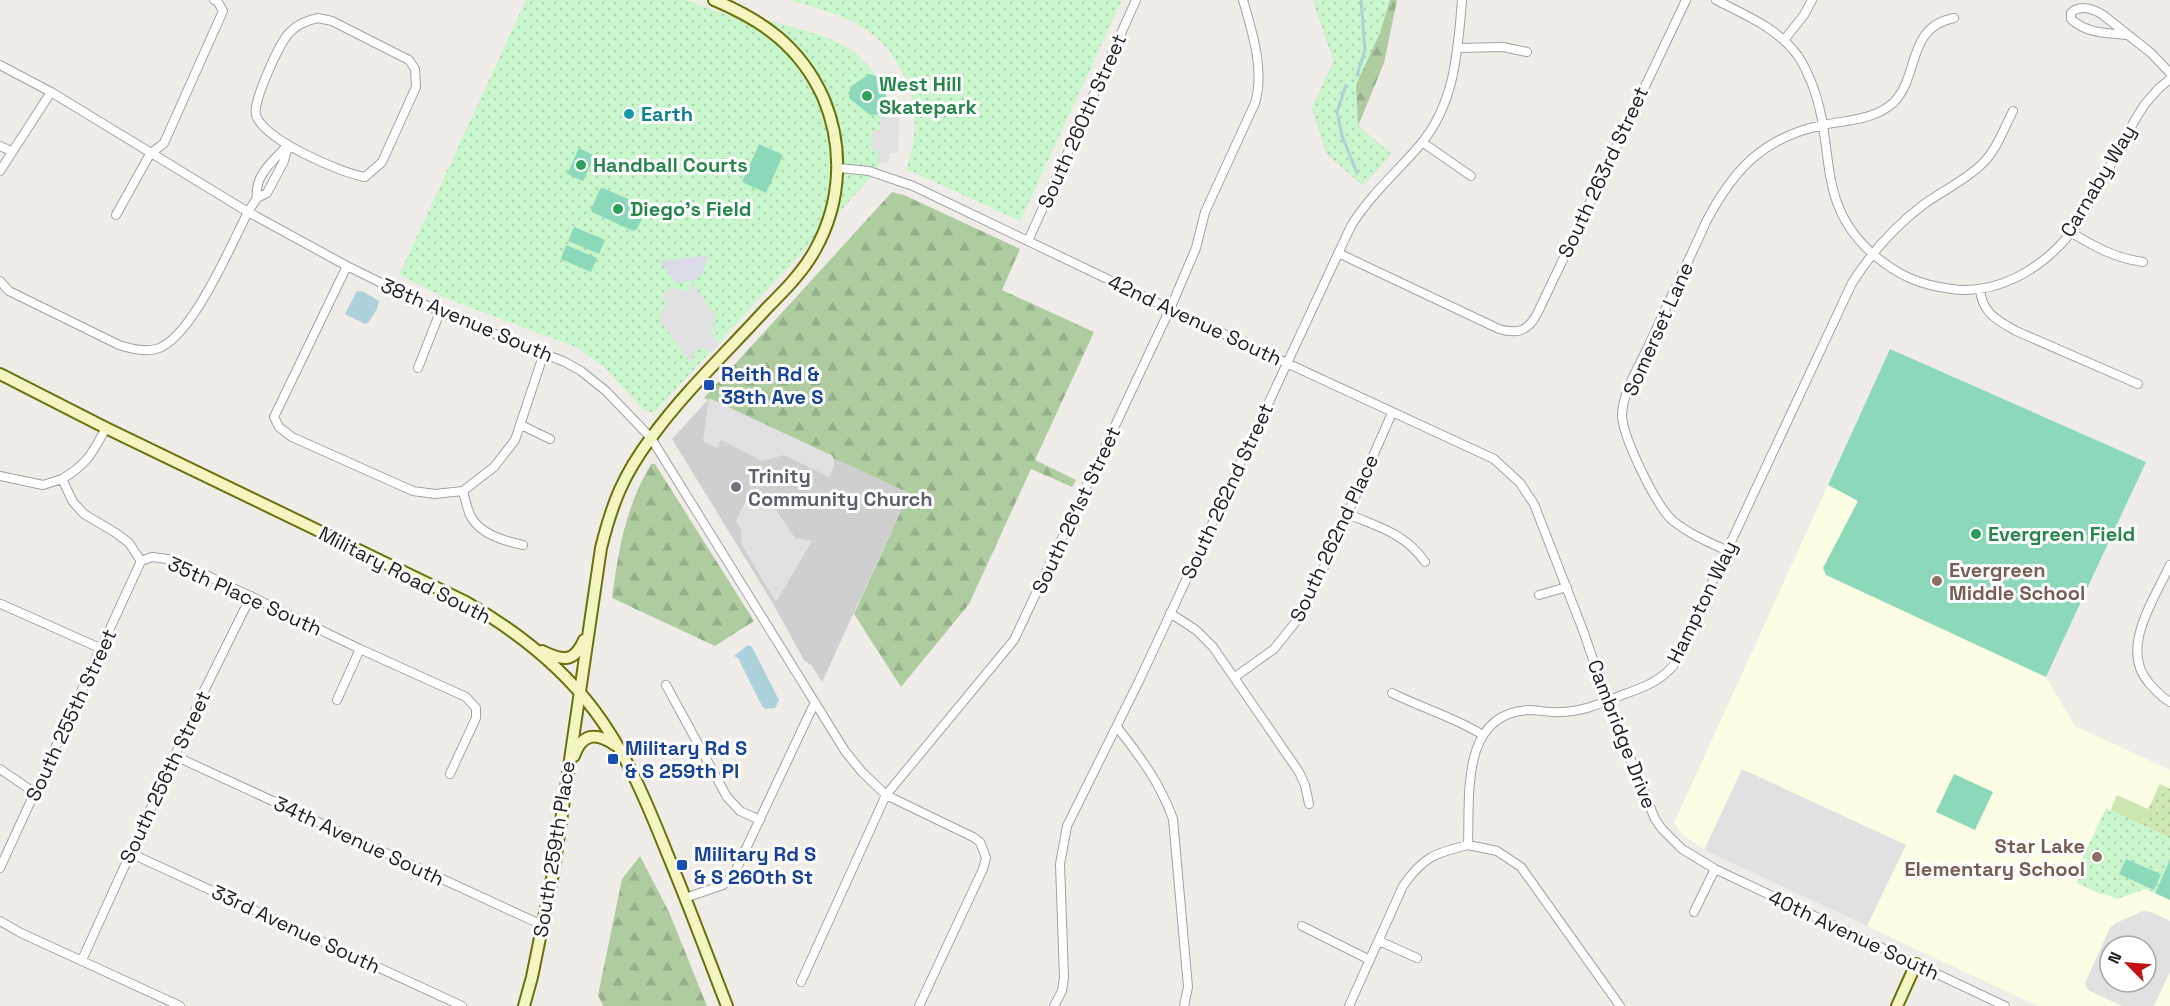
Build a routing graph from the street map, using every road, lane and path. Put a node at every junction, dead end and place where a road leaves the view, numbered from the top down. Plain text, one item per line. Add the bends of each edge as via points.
1 (214, 0) edge
2 (714, 0) edge
3 (1136, 0) edge
4 (1243, 0) edge
5 (1462, 0) edge
6 (1686, 0) edge
7 (1716, 0) edge
8 (1812, 0) edge
9 (1954, 18) dead end
10 (2128, 35) junction
11 (1784, 40) junction
12 (1459, 48) junction
13 (1527, 52) dead end
14 (0, 65) edge
15 (2170, 73) edge
16 (2170, 79) edge
17 (51, 92) junction
18 (2013, 111) dead end
19 (1822, 125) junction
20 (1422, 142) junction
21 (0, 146) edge
22 (288, 146) junction
23 (11, 151) junction
24 (150, 154) junction
25 (839, 168) junction
26 (0, 171) edge
27 (1471, 176) dead end
28 (257, 198) junction
29 (248, 212) junction
30 (116, 215) dead end
31 (2072, 233) junction
32 (1028, 241) junction
33 (1338, 253) junction
34 (1872, 253) junction
35 (2143, 262) dead end
36 (347, 266) junction
37 (0, 281) edge
38 (1980, 290) junction
39 (1170, 309) junction
40 (440, 312) junction
41 (544, 353) junction
42 (1286, 363) junction
43 (418, 368) dead end
44 (0, 374) edge
45 (2138, 384) dead end
46 (1392, 413) junction
47 (521, 425) junction
48 (106, 428) junction
49 (651, 438) junction
50 (550, 439) dead end
51 (0, 476) edge
52 (62, 479) junction
53 (464, 491) junction
54 (1534, 504) joint
55 (1348, 514) junction
56 (523, 545) dead end
57 (1728, 551) junction
58 (141, 561) junction
59 (1425, 562) dead end
60 (2170, 565) edge
61 (1567, 587) junction
62 (1539, 595) dead end
63 (251, 596) junction
64 (1, 604) edge
65 (1170, 613) junction
66 (590, 625) junction
67 (531, 646) junction
68 (102, 649) junction
69 (360, 649) junction
70 (1235, 677) junction
71 (666, 685) dead end
72 (579, 692) junction
73 (1392, 693) dead end
74 (337, 700) dead end
75 (1607, 701) junction
76 (815, 702) junction
77 (2170, 702) edge
78 (1117, 727) junction
79 (1483, 735) junction
80 (620, 749) junction
81 (175, 756) junction
82 (0, 769) edge
83 (450, 774) dead end
84 (565, 788) junction
85 (35, 793) junction
86 (886, 795) junction
87 (1309, 804) dead end
88 (760, 820) junction
89 (1468, 845) junction
90 (130, 853) junction
91 (1702, 862) joint
92 (0, 868) edge
93 (1714, 869) junction
94 (686, 898) junction
95 (1694, 912) dead end
96 (0, 921) edge
97 (542, 925) junction
98 (1302, 926) dead end
99 (1379, 941) junction
100 (1417, 958) dead end
101 (82, 960) junction
102 (1370, 960) junction
103 (1916, 964) junction
104 (801, 982) dead end
105 (180, 1006) edge
106 (462, 1006) edge
107 (524, 1006) edge
108 (727, 1006) edge
109 (919, 1006) edge
110 (1054, 1006) edge
111 (1184, 1006) edge
112 (1349, 1006) edge
113 (1620, 1006) edge
114 (1897, 1006) edge
115 (2005, 1006) edge

1 - 24 street via 223,11 164,143
2 - 25 main road, South 259th Place via 754,19 796,52 816,81 833,123
3 - 32 street, South 260th Street
4 - 39 street, South 261st Street via 1251,27 1259,90 1205,212 1196,248
5 - 12 street, South 262nd Street
6 - 33 street, South 263rd Street via 1534,320 1525,330 1512,332 1483,322
7 - 11 street, Carnaby Way
8 - 11 street
9 - 19 street, Somerset Lane via 1943,20 1925,35 1894,102 1879,113
10 - 10 street via 2092,32 2071,19 2071,13 2077,9 2095,10
10 - 15 street
11 - 19 street, Carnaby Way via 1806,71
12 - 13 street via 1503,47
12 - 20 street, South 262nd Street via 1444,104
14 - 17 street, 38th Avenue South
16 - 31 street, Carnaby Way via 2135,119
17 - 23 street
17 - 24 street, 38th Avenue South
18 - 34 street, Hampton Way via 1983,162 1923,205
19 - 34 street, Carnaby Way via 1833,197 1848,227
19 - 57 street, Somerset Lane via 1777,141 1746,162 1729,182 1707,220 1635,376 1622,414 1631,449 1670,517 1695,537
20 - 27 street
20 - 33 street, South 262nd Street via 1363,206
21 - 23 street
22 - 22 street via 262,125 255,114 257,101 290,32 308,20 332,21 410,60 416,87 382,162 365,177
22 - 28 street via 267,193
22 - 28 street via 266,168 256,187
23 - 26 street
24 - 29 street, 38th Avenue South
24 - 30 street
25 - 32 street, 42nd Avenue South via 869,171 913,186
25 - 49 main road, South 259th Place via 827,221 812,255
28 - 29 street
29 - 36 street, 38th Avenue South
29 - 37 street via 192,319 168,343 156,349 134,350 120,345 9,291
31 - 35 street via 2107,253
31 - 38 street, Carnaby Way via 2023,274
32 - 39 street, 42nd Avenue South
33 - 42 street, South 262nd Street
34 - 38 street, Carnaby Way via 1912,280 1937,287
34 - 57 street, Hampton Way via 1852,283
36 - 40 street, 38th Avenue South
36 - 53 street via 274,417 279,427 291,437 413,491
38 - 45 street via 1986,311 1997,320
39 - 42 street, 42nd Avenue South
39 - 86 street, South 261st Street via 1014,640
40 - 41 street, 38th Avenue South
40 - 43 street
41 - 47 street
41 - 49 street, 38th Avenue South via 581,371
42 - 46 street, 42nd Avenue South
42 - 65 street, South 262nd Street
44 - 48 main road, Military Road South
46 - 54 street, 42nd Avenue South via 1494,459 1520,483
46 - 55 street, South 262nd Place
47 - 50 street
47 - 53 street via 505,456
48 - 52 street via 80,468
48 - 67 main road, Military Road South via 466,602
49 - 66 main road, South 259th Place via 622,482 610,511
49 - 76 street, 38th Avenue South
51 - 52 street via 43,485
52 - 58 street, 35th Place South via 84,514 129,543
53 - 56 street via 470,515 480,528
54 - 61 street, Cambridge Drive
55 - 59 street via 1405,540
55 - 70 street, South 262nd Place via 1298,619 1274,649
57 - 75 street, Hampton Way via 1673,666 1655,682
58 - 63 street, 35th Place South via 152,557 175,560
58 - 68 street, South 255th Street
60 - 77 street via 2136,646 2139,670
61 - 62 street
61 - 75 street, Cambridge Drive
63 - 69 street, 35th Place South
63 - 81 street, South 256th Street
64 - 68 street
65 - 70 street via 1203,636
65 - 78 street, South 262nd Street
66 - 67 main road via 578,652 568,658 560,659
66 - 72 main road, South 259th Place
67 - 72 main road, Military Road South
68 - 85 street, South 255th Street
69 - 74 street
69 - 83 street, 35th Place South via 466,697 476,708 476,718
70 - 87 street via 1299,772
71 - 88 street via 727,797 740,811
72 - 80 main road, Military Road South
72 - 84 main road, South 259th Place
73 - 79 street
75 - 79 street, Hampton Way via 1560,712 1511,713 1500,717
75 - 91 street, Cambridge Drive via 1655,819 1672,841
76 - 86 street, 38th Avenue South via 845,751
76 - 88 street
78 - 110 street, South 262nd Street via 1067,826 1062,846 1064,976
78 - 111 street via 1153,774 1173,819 1188,987
79 - 89 street, Hampton Way via 1473,764
80 - 84 main road via 600,736 583,741
80 - 94 main road, Military Road South
81 - 90 street, South 256th Street
81 - 97 street, 34th Avenue South
82 - 85 street
84 - 97 main road, South 259th Place
85 - 92 street, South 255th Street
86 - 104 street, South 261st Street
86 - 109 street, 38th Avenue South via 973,837 980,842 986,858
88 - 94 street via 729,880
89 - 99 street via 1439,852 1415,869 1403,886
89 - 113 street via 1497,851 1521,867
90 - 101 street, South 256th Street
90 - 106 street, 33rd Avenue South
91 - 93 street, 40th Avenue South
93 - 95 street
93 - 103 street, 40th Avenue South
94 - 108 main road, Military Road South
96 - 101 street
97 - 107 main road, South 259th Place
98 - 102 street
99 - 100 street
99 - 102 street
101 - 105 street
102 - 112 street
103 - 114 main road
103 - 115 street, 40th Avenue South

